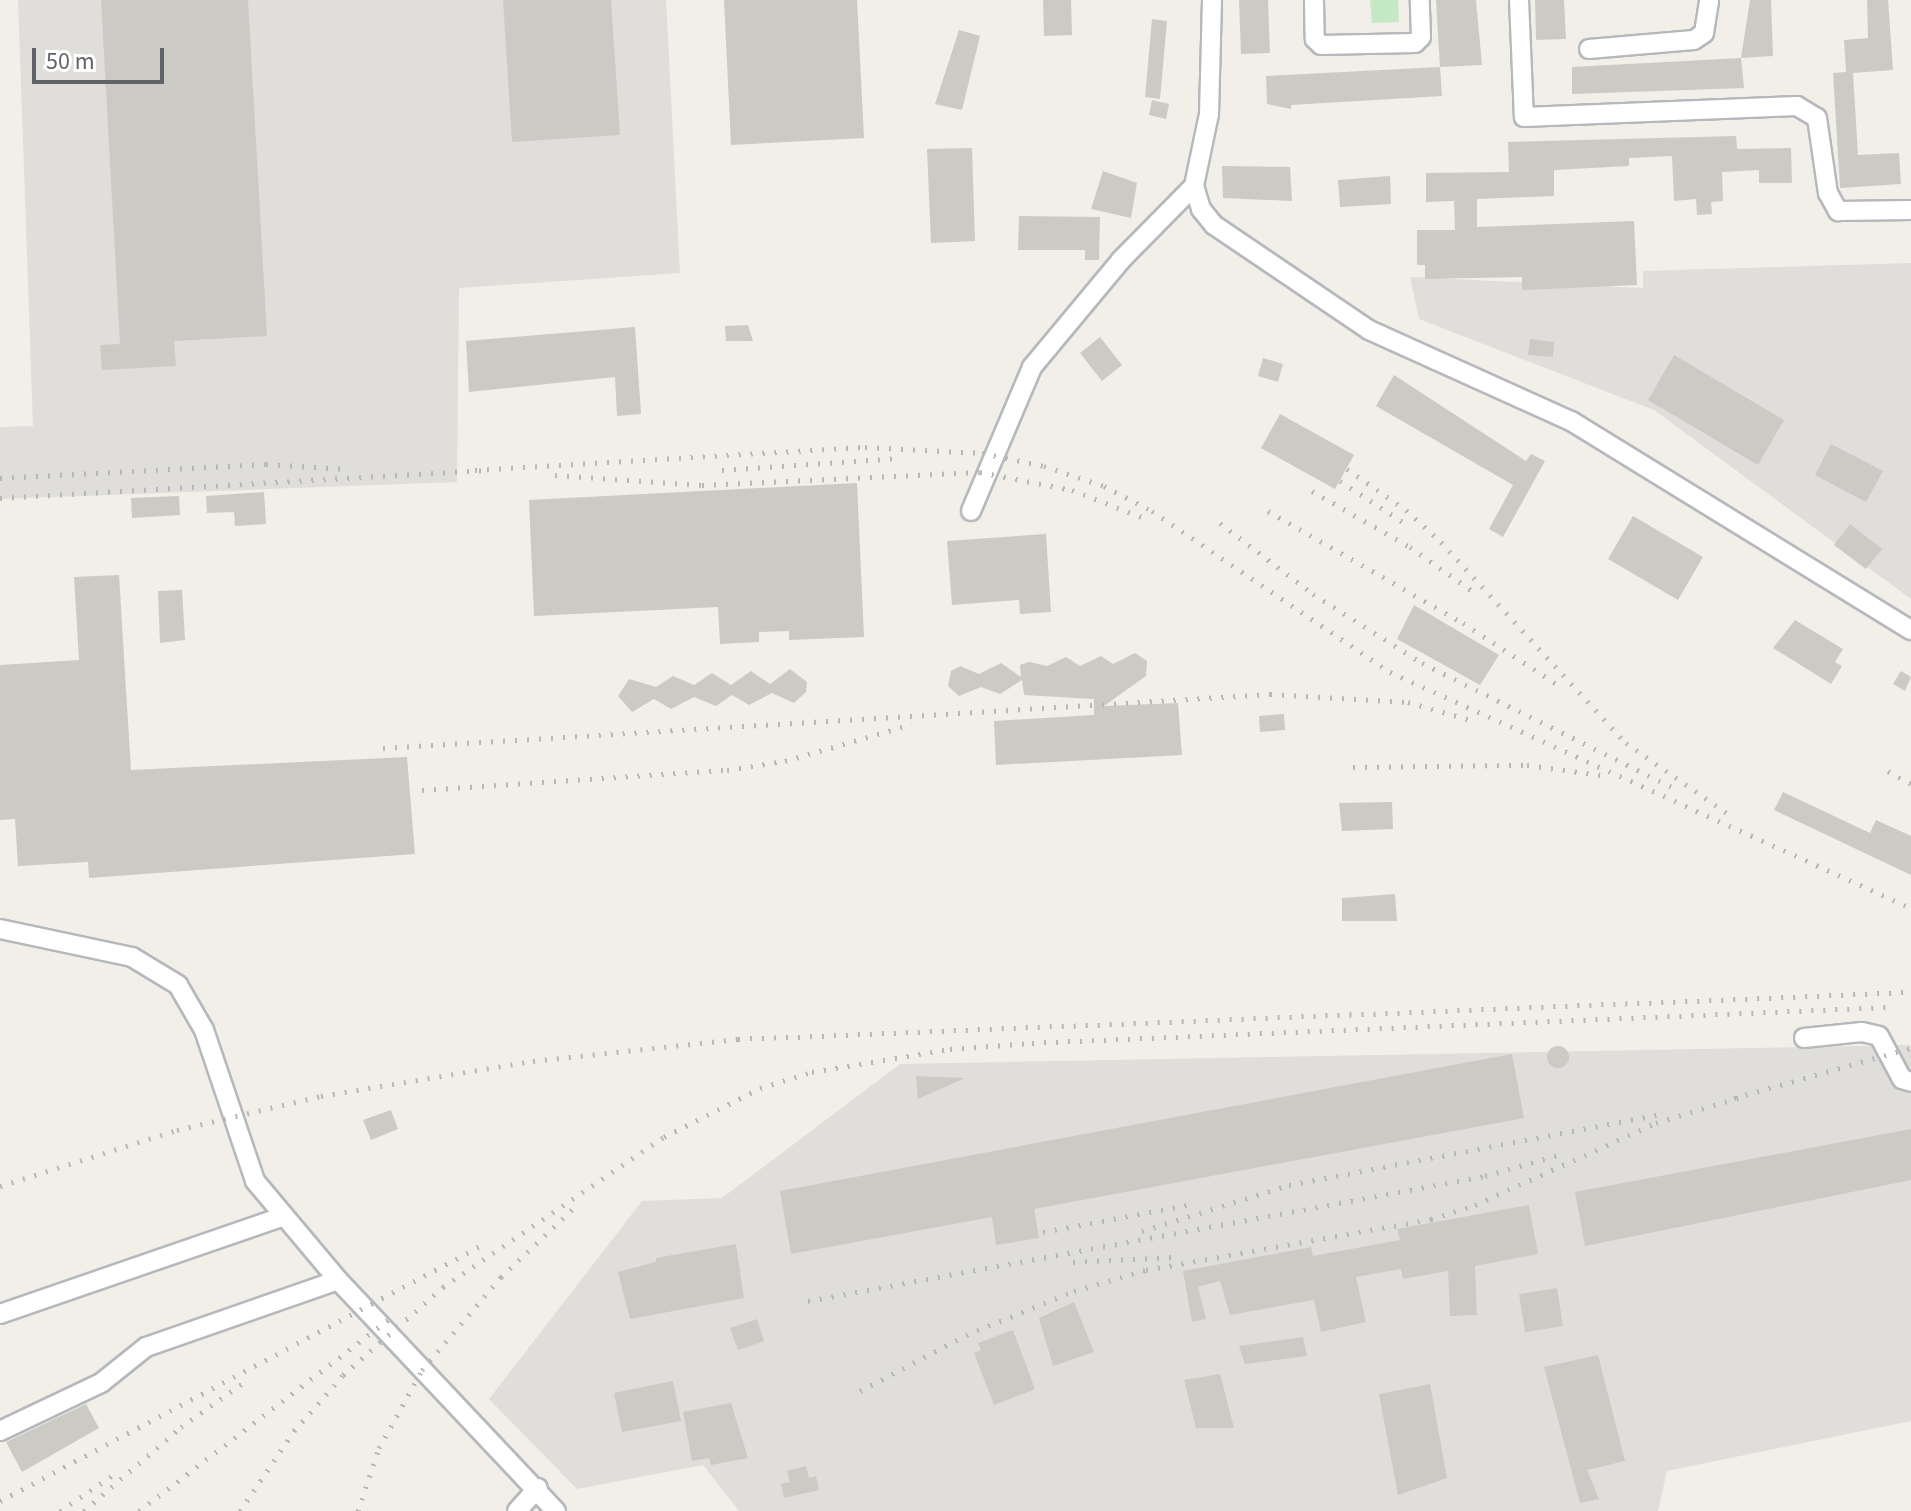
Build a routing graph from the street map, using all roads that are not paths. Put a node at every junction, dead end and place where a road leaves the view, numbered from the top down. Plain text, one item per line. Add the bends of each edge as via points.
1 (1212, 0) edge
2 (1314, 0) edge
3 (1420, 0) edge
4 (1519, 0) edge
5 (1709, 0) edge
6 (1589, 49) dead end
7 (1194, 186) junction
8 (1911, 210) edge
9 (971, 511) dead end
10 (1911, 630) edge
11 (0, 929) edge
12 (1804, 1038) dead end
13 (1911, 1082) edge
14 (284, 1216) junction
15 (338, 1280) junction
16 (0, 1314) edge
17 (0, 1431) edge
18 (538, 1488) junction
19 (517, 1511) edge
20 (556, 1511) edge

1 - 7 street via 1209,114
2 - 3 street via 1315,39 1321,45 1415,43 1421,37
4 - 8 street via 1524,117 1797,106 1817,118 1828,193 1838,211
5 - 6 street via 1704,33 1694,40
7 - 9 street via 1121,260 1032,367
7 - 10 street via 1201,209 1214,225 1369,330 1571,421
11 - 14 street via 132,957 178,985 204,1030 255,1181
12 - 13 street via 1862,1032 1879,1036 1902,1079
14 - 15 street
14 - 16 street
15 - 17 street via 146,1347 101,1383
15 - 18 street
18 - 19 street
18 - 20 street

